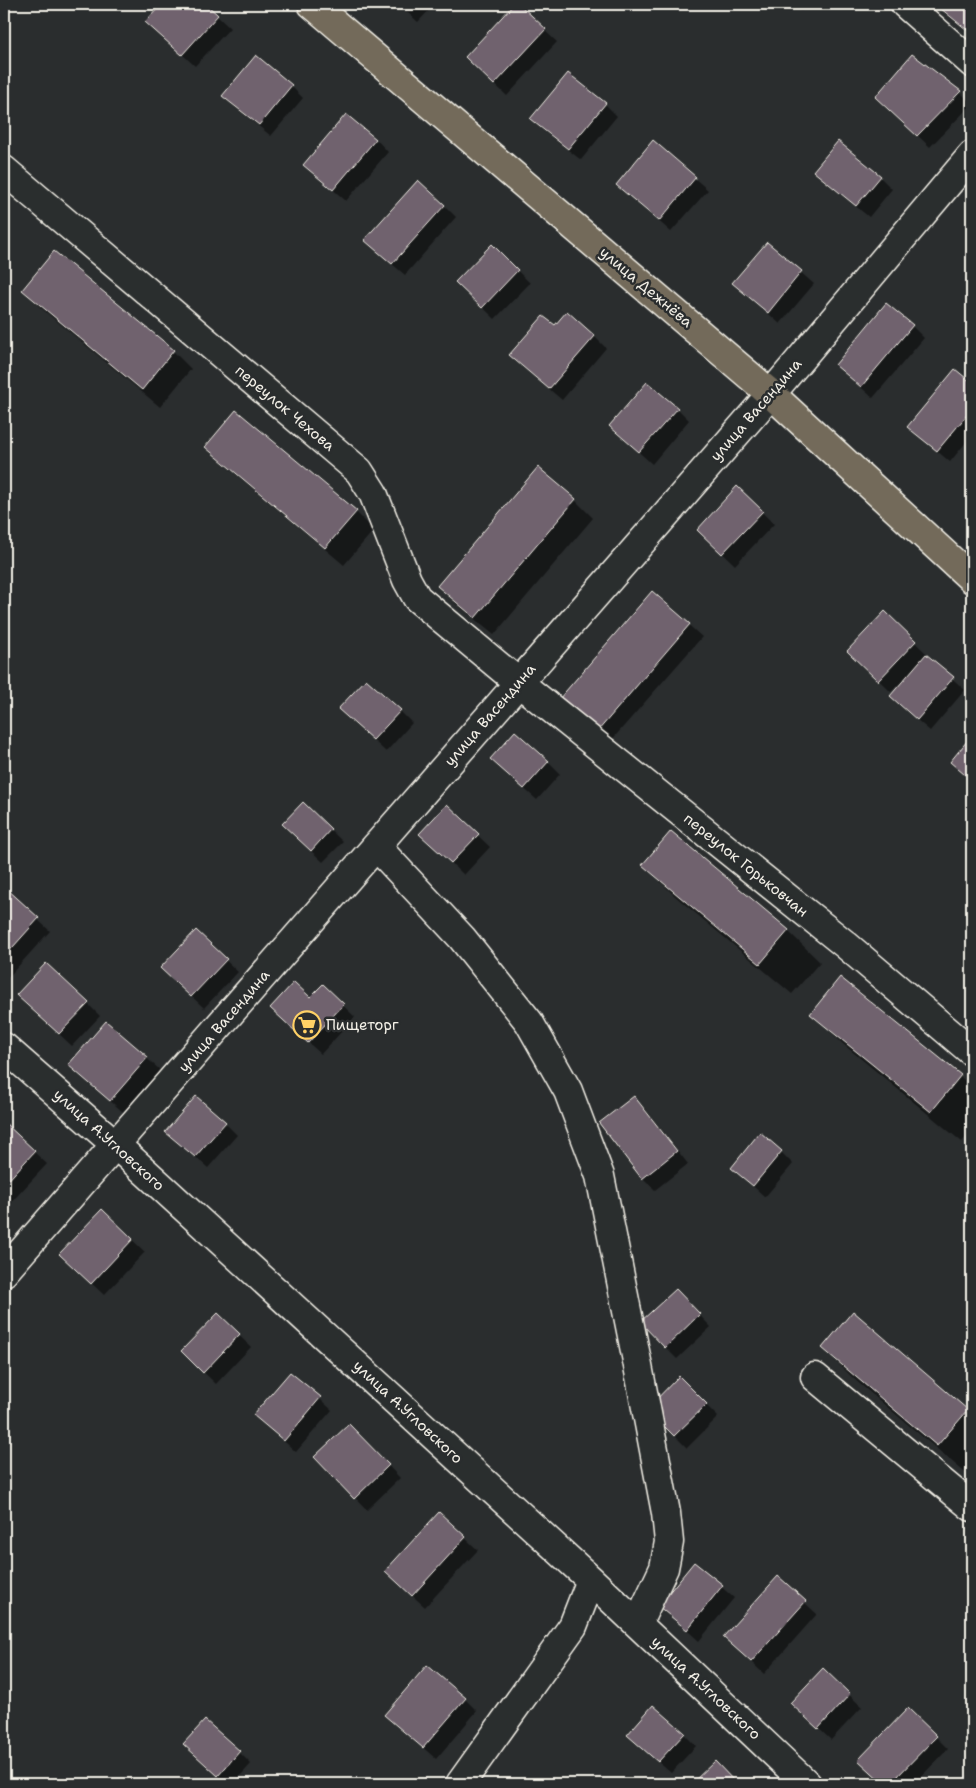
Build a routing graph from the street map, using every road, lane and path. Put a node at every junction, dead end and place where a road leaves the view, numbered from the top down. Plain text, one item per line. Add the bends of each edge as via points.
1 (312, 4) edge
2 (905, 4) edge
3 (972, 63) edge
4 (972, 154) edge
5 (4, 170) edge
6 (771, 394) junction
7 (972, 579) edge
8 (518, 682) junction
9 (376, 846) junction
10 (4, 1047) edge
11 (972, 1052) edge
12 (116, 1145) junction
13 (4, 1272) edge
14 (815, 1378) dead end
15 (972, 1507) edge
16 (591, 1580) junction
17 (638, 1623) junction
18 (460, 1784) edge
19 (807, 1784) edge

1 - 6 main road, улица Дежнёва
2 - 3 street
4 - 6 street, улица Васендина
5 - 8 street, переулок Чехова via 359,472 373,493 417,598
6 - 7 main road, улица Дежнёва
6 - 8 street, улица Васендина
8 - 9 street, улица Васендина
8 - 11 street, переулок Горьковчан via 846,945
9 - 12 street, улица Васендина
9 - 17 street via 462,938 528,1022 568,1091 600,1176 669,1542 664,1568
10 - 12 street, улица А.Угловского
12 - 13 street, улица Васендина
12 - 16 street, улица А.Угловского
14 - 15 street
16 - 17 street, улица А.Угловского
16 - 18 street via 572,1626
17 - 19 street, улица А.Угловского

